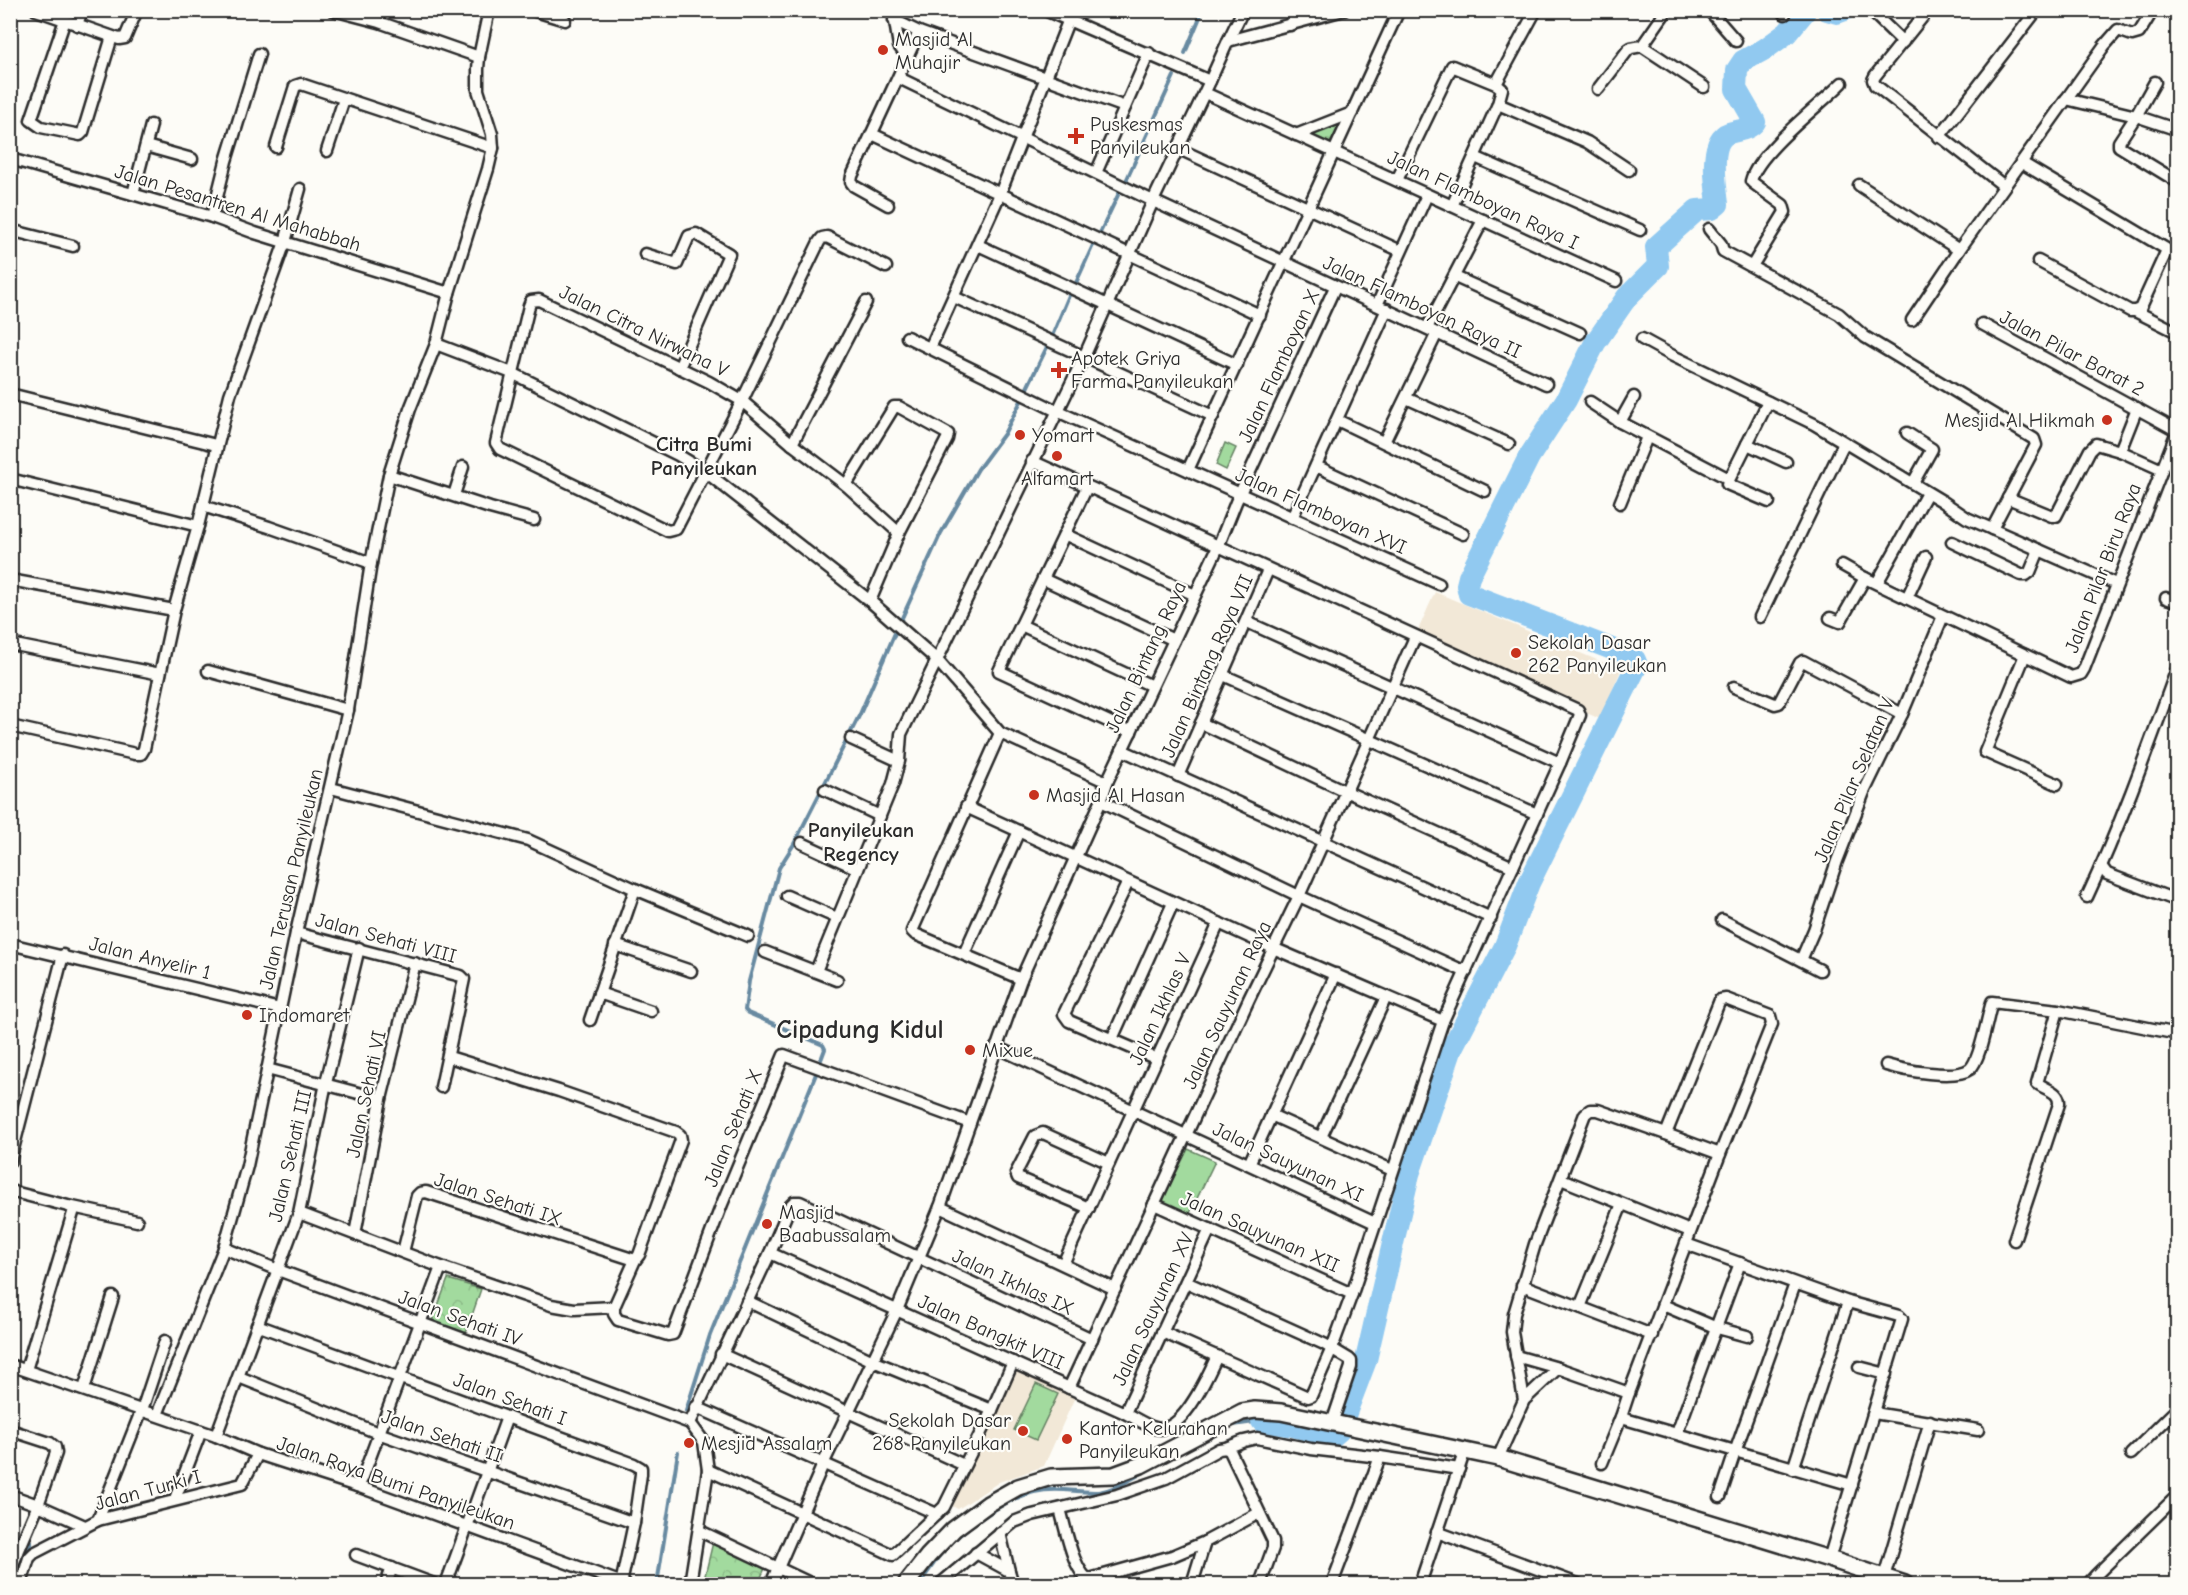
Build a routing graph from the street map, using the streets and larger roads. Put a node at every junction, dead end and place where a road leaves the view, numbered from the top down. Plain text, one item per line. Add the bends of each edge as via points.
1 (36, 10) edge
2 (82, 10) edge
3 (137, 10) edge
4 (333, 10) edge
5 (489, 10) edge
6 (532, 10) edge
7 (1045, 10) edge
8 (1243, 10) edge
9 (1296, 10) edge
10 (1344, 10) edge
11 (1399, 10) edge
12 (1536, 10) edge
13 (1667, 10) edge
14 (1708, 10) edge
15 (1870, 10) edge
16 (1928, 10) edge
17 (2037, 10) edge
18 (2153, 10) edge
19 (893, 15) edge
20 (380, 16) edge
21 (65, 20) junction
22 (565, 20) dead end
23 (1069, 20) junction
24 (77, 25) junction
25 (1290, 25) junction
26 (919, 32) junction
27 (109, 36) junction
28 (1228, 41) junction
29 (1736, 41) dead end
30 (1903, 42) junction
31 (1642, 46) junction
32 (259, 54) dead end
33 (1149, 54) junction
34 (479, 57) junction
35 (908, 58) junction
36 (899, 78) junction
37 (1047, 78) junction
38 (1210, 81) junction
39 (2155, 82) dead end
40 (1842, 83) dead end
41 (1496, 84) junction
42 (1704, 87) dead end
43 (1598, 89) dead end
44 (1205, 93) junction
45 (344, 99) junction
46 (2066, 99) junction
47 (1498, 104) junction
48 (1125, 107) junction
49 (1352, 113) junction
50 (2136, 116) junction
51 (151, 125) dead end
52 (2178, 130) edge
53 (872, 134) junction
54 (1296, 135) junction
55 (1939, 137) junction
56 (1021, 138) junction
57 (146, 147) junction
58 (276, 147) dead end
59 (493, 147) junction
60 (1178, 148) junction
61 (327, 151) dead end
62 (1334, 152) junction
63 (1476, 157) junction
64 (192, 159) dead end
65 (14, 160) dead end
66 (2022, 163) junction
67 (1629, 170) dead end
68 (1096, 173) junction
69 (1397, 180) junction
70 (2178, 182) edge
71 (1859, 185) dead end
72 (2004, 186) junction
73 (300, 189) dead end
74 (134, 194) junction
75 (1000, 194) junction
76 (1427, 195) junction
77 (1153, 201) junction
78 (888, 205) dead end
79 (1452, 206) junction
80 (1309, 208) junction
81 (212, 217) junction
82 (1483, 220) junction
83 (1709, 229) dead end
84 (10, 230) edge
85 (1640, 230) dead end
86 (285, 242) junction
87 (978, 245) junction
88 (72, 246) dead end
89 (1959, 250) junction
90 (1401, 251) junction
91 (2173, 253) edge
92 (645, 254) dead end
93 (1130, 255) junction
94 (2038, 261) dead end
95 (1284, 262) junction
96 (1752, 266) junction
97 (886, 267) dead end
98 (1455, 277) junction
99 (1616, 281) dead end
100 (1335, 287) junction
101 (449, 293) junction
102 (954, 297) junction
103 (866, 302) dead end
104 (1107, 305) junction
105 (1382, 307) junction
106 (2135, 311) junction
107 (1260, 315) junction
108 (1912, 320) dead end
109 (1982, 324) dead end
110 (1432, 330) junction
111 (2173, 330) dead end
112 (1580, 333) dead end
113 (907, 337) dead end
114 (1642, 339) dead end
115 (436, 344) junction
116 (930, 348) junction
117 (1084, 357) junction
118 (1237, 365) junction
119 (679, 368) junction
120 (512, 373) junction
121 (1546, 384) dead end
122 (10, 394) edge
123 (1634, 397) dead end
124 (1406, 398) junction
125 (742, 401) junction
126 (1590, 402) dead end
127 (1768, 402) junction
128 (2137, 408) junction
129 (1057, 411) junction
130 (1213, 416) junction
131 (1337, 420) junction
132 (1620, 422) junction
133 (2177, 430) edge
134 (1907, 433) dead end
135 (1647, 437) junction
136 (1384, 442) junction
137 (1844, 443) junction
138 (792, 444) junction
139 (1509, 444) dead end
140 (1747, 444) junction
141 (216, 445) junction
142 (2120, 451) junction
143 (1032, 461) junction
144 (1786, 462) dead end
145 (1316, 466) junction
146 (464, 467) dead end
147 (2160, 469) junction
148 (1188, 470) junction
149 (706, 472) junction
150 (389, 475) junction
151 (10, 479) edge
152 (1729, 479) junction
153 (1913, 483) junction
154 (846, 485) junction
155 (1087, 487) junction
156 (1485, 491) dead end
157 (1928, 493) junction
158 (1240, 494) junction
159 (454, 495) junction
160 (2008, 498) junction
161 (1769, 502) dead end
162 (1620, 503) dead end
163 (203, 506) junction
164 (1292, 518) junction
165 (534, 520) dead end
166 (198, 525) junction
167 (1992, 529) junction
168 (900, 533) junction
169 (1064, 534) junction
170 (1463, 534) dead end
171 (1952, 542) dead end
172 (1218, 547) junction
173 (2039, 550) junction
174 (1926, 558) dead end
175 (371, 563) junction
176 (1842, 565) dead end
177 (1268, 570) junction
178 (1865, 578) junction
179 (1043, 579) junction
180 (10, 580) edge
181 (1877, 583) junction
182 (1438, 584) dead end
183 (2116, 584) junction
184 (1196, 595) junction
185 (1907, 598) junction
186 (2166, 598) dead end
187 (870, 601) junction
188 (2178, 602) edge
189 (174, 610) junction
190 (1943, 616) junction
191 (1760, 617) dead end
192 (1830, 618) dead end
193 (1247, 622) junction
194 (1021, 625) junction
195 (1415, 637) junction
196 (1174, 640) junction
197 (10, 644) edge
198 (2025, 656) junction
199 (937, 660) junction
200 (2178, 666) edge
201 (208, 671) dead end
202 (160, 674) junction
203 (1223, 675) junction
204 (1152, 686) junction
205 (1734, 687) dead end
206 (1393, 688) junction
207 (348, 710) junction
208 (1902, 714) junction
209 (1202, 723) junction
210 (10, 726) edge
211 (1131, 732) junction
212 (1000, 733) junction
213 (1370, 738) junction
214 (851, 739) dead end
215 (1122, 750) junction
216 (899, 761) junction
217 (1560, 763) junction
218 (1178, 776) junction
219 (1107, 782) junction
220 (2057, 784) dead end
221 (331, 788) junction
222 (825, 790) dead end
223 (1345, 791) junction
224 (1101, 801) junction
225 (966, 807) junction
226 (1537, 814) junction
227 (880, 816) junction
228 (1019, 831) junction
229 (1323, 842) junction
230 (802, 843) dead end
231 (1075, 857) junction
232 (2102, 866) junction
233 (1513, 867) junction
234 (858, 869) junction
235 (1128, 882) junction
236 (635, 889) junction
237 (787, 896) dead end
238 (1299, 896) junction
239 (2087, 897) dead end
240 (2178, 901) edge
241 (1173, 903) junction
242 (837, 918) junction
243 (1491, 918) junction
244 (1722, 920) dead end
245 (1219, 923) junction
246 (296, 933) junction
247 (748, 936) dead end
248 (10, 944) edge
249 (615, 945) junction
250 (359, 948) junction
251 (1273, 948) junction
252 (765, 952) dead end
253 (964, 954) junction
254 (63, 955) junction
255 (1800, 960) junction
256 (415, 963) junction
257 (1820, 969) dead end
258 (691, 971) dead end
259 (816, 971) junction
260 (1466, 972) junction
261 (1336, 974) junction
262 (837, 980) dead end
263 (1021, 980) junction
264 (599, 993) junction
265 (1386, 996) junction
266 (1979, 999) dead end
267 (1992, 1002) junction
268 (279, 1009) junction
269 (2058, 1010) junction
270 (651, 1011) dead end
271 (590, 1020) dead end
272 (1443, 1021) junction
273 (2178, 1034) edge
274 (1112, 1040) junction
275 (996, 1047) junction
276 (448, 1057) junction
277 (1157, 1059) junction
278 (1886, 1065) dead end
279 (267, 1069) junction
280 (326, 1083) junction
281 (441, 1087) dead end
282 (381, 1099) junction
283 (1133, 1110) junction
284 (1271, 1115) junction
285 (970, 1123) junction
286 (1186, 1134) junction
287 (1666, 1134) junction
288 (1321, 1137) junction
289 (1720, 1154) junction
290 (10, 1161) edge
291 (1109, 1162) junction
292 (1249, 1164) junction
293 (1392, 1170) junction
294 (1561, 1179) junction
295 (10, 1191) edge
296 (1154, 1204) junction
297 (1622, 1204) junction
298 (940, 1207) junction
299 (1089, 1208) junction
300 (73, 1213) dead end
301 (299, 1213) junction
302 (137, 1221) dead end
303 (1375, 1223) junction
304 (1210, 1229) junction
305 (1690, 1232) junction
306 (355, 1234) junction
307 (2014, 1240) dead end
308 (1686, 1244) junction
309 (226, 1249) junction
310 (403, 1252) junction
311 (770, 1253) junction
312 (919, 1257) junction
313 (635, 1260) junction
314 (1740, 1263) junction
315 (1063, 1264) junction
316 (441, 1267) junction
317 (278, 1270) junction
318 (1185, 1281) junction
319 (1794, 1284) junction
320 (1522, 1285) junction
321 (1115, 1289) junction
322 (1352, 1294) junction
323 (113, 1297) dead end
324 (747, 1301) junction
325 (1848, 1302) junction
326 (1663, 1305) junction
327 (615, 1307) junction
328 (1580, 1307) junction
329 (897, 1310) junction
330 (420, 1323) junction
331 (257, 1325) junction
332 (1716, 1328) junction
333 (1162, 1332) junction
334 (1652, 1335) junction
335 (1747, 1336) dead end
336 (1092, 1339) junction
337 (165, 1341) dead end
338 (1332, 1348) junction
339 (721, 1354) junction
340 (1217, 1356) junction
341 (1516, 1356) junction
342 (873, 1361) junction
343 (1013, 1362) junction
344 (10, 1365) edge
345 (1859, 1367) dead end
346 (1558, 1368) junction
347 (26, 1370) junction
348 (1886, 1374) junction
349 (239, 1377) junction
350 (399, 1377) junction
351 (1069, 1388) junction
352 (84, 1389) junction
353 (1629, 1393) junction
354 (1524, 1400) junction
355 (696, 1407) junction
356 (2178, 1408) edge
357 (142, 1410) junction
358 (992, 1410) junction
359 (847, 1412) junction
360 (1125, 1413) junction
361 (1874, 1413) junction
362 (156, 1415) junction
363 (507, 1417) junction
364 (1621, 1417) junction
365 (1930, 1421) junction
366 (690, 1423) junction
367 (1339, 1424) junction
368 (10, 1430) edge
369 (1978, 1430) dead end
370 (201, 1431) junction
371 (378, 1433) junction
372 (1677, 1433) junction
373 (216, 1436) junction
374 (1226, 1448) junction
375 (1465, 1450) junction
376 (1735, 1452) junction
377 (258, 1454) junction
378 (2131, 1454) dead end
379 (1380, 1457) junction
380 (1498, 1458) junction
381 (824, 1462) junction
382 (1602, 1462) dead end
383 (964, 1465) junction
384 (1793, 1468) junction
385 (1459, 1469) junction
386 (708, 1470) junction
387 (488, 1471) junction
388 (1852, 1485) junction
389 (357, 1486) junction
390 (10, 1495) edge
391 (2178, 1495) edge
392 (1720, 1497) dead end
393 (175, 1499) junction
394 (38, 1505) junction
395 (1060, 1509) junction
396 (803, 1513) junction
397 (1259, 1513) junction
398 (937, 1514) junction
399 (98, 1520) junction
400 (634, 1523) junction
401 (85, 1526) junction
402 (466, 1527) junction
403 (700, 1531) junction
404 (1437, 1532) junction
405 (1000, 1533) junction
406 (1205, 1542) junction
407 (976, 1553) junction
408 (356, 1555) dead end
409 (1829, 1559) junction
410 (389, 1567) junction
411 (779, 1569) junction
412 (10, 1571) edge
413 (1009, 1571) junction
414 (1884, 1577) junction
415 (1091, 1582) edge
416 (21, 1584) edge
417 (386, 1584) edge
418 (434, 1584) edge
419 (446, 1584) edge
420 (622, 1584) edge
421 (690, 1584) edge
422 (771, 1584) edge
423 (812, 1584) edge
424 (906, 1584) edge
425 (940, 1584) edge
426 (1013, 1584) edge
427 (1192, 1584) edge
428 (1260, 1584) edge
429 (1332, 1584) edge
430 (1420, 1584) edge
431 (1578, 1584) edge
432 (1905, 1584) edge
433 (2088, 1584) edge

1 - 21 street
2 - 24 street
3 - 27 street via 125,38
4 - 20 street
5 - 34 street
6 - 22 street
7 - 23 street
8 - 28 street
9 - 25 street
10 - 25 street
11 - 49 street
12 - 41 street
13 - 31 street
14 - 29 street
15 - 30 street
16 - 30 street
17 - 55 street
18 - 46 street via 2139,33 2116,31
19 - 26 street
19 - 35 street via 900,46
20 - 34 street
21 - 24 street
21 - 27 street via 32,120 41,127 80,135 83,132
23 - 33 street
23 - 37 street
24 - 27 street
25 - 28 street
26 - 35 street
26 - 37 street
28 - 38 street
30 - 55 street via 1873,80
31 - 42 street
31 - 43 street via 1628,50
32 - 81 street
33 - 38 street
33 - 48 street
34 - 59 street via 478,90
35 - 36 street
36 - 53 street
36 - 56 street, Jalan Flamboyan Raya II
37 - 48 street
37 - 56 street
38 - 44 street
39 - 50 street
40 - 96 street via 1780,140 1753,173 1751,181 1783,205 1785,213
41 - 47 street via 1502,88
41 - 69 street via 1452,66
44 - 54 street, Jalan Flamboyan Raya I
44 - 60 street
45 - 58 street via 301,84 296,86
45 - 59 street
45 - 61 street
46 - 50 street
46 - 66 street
47 - 63 street
47 - 67 street via 1587,142
48 - 68 street
49 - 54 street
49 - 62 street
50 - 52 street
50 - 70 street via 2119,146
51 - 57 street
53 - 75 street
53 - 78 street via 851,182
54 - 62 street, Jalan Flamboyan Raya I
55 - 72 street
56 - 68 street, Jalan Flamboyan Raya II
56 - 75 street
57 - 64 street
57 - 74 street
59 - 101 street, Jalan Terusan Panyileukan
60 - 77 street
60 - 80 street
62 - 69 street, Jalan Flamboyan Raya I
62 - 80 street
63 - 79 street
63 - 85 street
65 - 74 street, Jalan Pesantren Al Mahabbah
66 - 72 street
66 - 91 street
68 - 77 street, Jalan Flamboyan Raya II
69 - 76 street, Jalan Flamboyan Raya I
71 - 89 street
72 - 89 street
73 - 86 street
74 - 81 street, Jalan Pesantren Al Mahabbah
75 - 87 street
75 - 93 street
76 - 79 street, Jalan Flamboyan Raya I
76 - 90 street
77 - 93 street
77 - 95 street, Jalan Flamboyan Raya II
79 - 82 street, Jalan Flamboyan Raya I
80 - 90 street
80 - 95 street
81 - 86 street, Jalan Pesantren Al Mahabbah
82 - 98 street
82 - 99 street, Jalan Flamboyan Raya I
83 - 96 street via 1723,251
84 - 88 street
86 - 101 street, Jalan Pesantren Al Mahabbah
86 - 141 street via 230,394
87 - 102 street
87 - 104 street
89 - 108 street
90 - 105 street
91 - 106 street via 2140,309
92 - 119 street via 677,264 689,236 696,234 728,253
93 - 104 street
93 - 107 street
94 - 106 street
95 - 100 street, Jalan Flamboyan Raya II
95 - 107 street
96 - 160 street via 1839,314 1865,337 2034,439 2036,445
97 - 125 street via 822,238
98 - 110 street
98 - 112 street
100 - 105 street, Jalan Flamboyan Raya II
100 - 158 street, Jalan Flamboyan X
101 - 115 street, Jalan Terusan Panyileukan
102 - 116 street
102 - 117 street
103 - 138 street
104 - 117 street
104 - 118 street
105 - 110 street, Jalan Flamboyan Raya II
105 - 131 street
106 - 111 street
107 - 118 street
109 - 128 street, Jalan Pilar Barat 2
110 - 121 street, Jalan Flamboyan Raya II
110 - 124 street
113 - 116 street, Jalan Flamboyan XVI
114 - 127 street
115 - 120 street
115 - 150 street, Jalan Terusan Panyileukan
116 - 129 street, Jalan Flamboyan XVI
117 - 129 street
117 - 130 street
118 - 130 street
119 - 120 street, Jalan Citra Nirwana V via 534,299
119 - 125 street, Jalan Citra Nirwana V
120 - 149 street
120 - 149 street via 496,443 500,449 668,531 676,529
122 - 141 street
123 - 132 street
124 - 136 street
124 - 139 street
125 - 138 street, Jalan Citra Nirwana V
125 - 149 street
126 - 132 street
127 - 137 street
127 - 140 street
128 - 133 street, Jalan Pilar Barat 2
128 - 142 street
129 - 143 street
129 - 148 street, Jalan Flamboyan XVI
130 - 148 street
131 - 136 street
131 - 145 street
132 - 135 street
133 - 147 street, Jalan Pilar Biru Raya
134 - 153 street via 1932,449
135 - 152 street
135 - 162 street
136 - 156 street
137 - 153 street
137 - 191 street
138 - 154 street, Jalan Citra Nirwana V
140 - 144 street
140 - 152 street
141 - 163 street
142 - 147 street
142 - 160 street via 2099,444 2093,446 2056,516
143 - 155 street
143 - 199 street
145 - 164 street
145 - 170 street
146 - 159 street
147 - 183 street, Jalan Pilar Biru Raya
148 - 158 street, Jalan Flamboyan XVI
149 - 187 street
150 - 159 street
150 - 175 street, Jalan Terusan Panyileukan
151 - 166 street
152 - 161 street via 1729,486
153 - 157 street
154 - 168 street, Jalan Citra Nirwana V
154 - 168 street via 894,407 948,434
155 - 169 street
155 - 172 street
157 - 167 street
157 - 181 street
158 - 164 street, Jalan Flamboyan XVI
158 - 172 street, Jalan Flamboyan X
159 - 165 street
160 - 167 street
163 - 166 street
163 - 175 street
164 - 182 street, Jalan Flamboyan XVI
166 - 189 street
167 - 173 street
168 - 187 street
169 - 179 street
169 - 184 street
171 - 173 street via 2021,575 2030,572
172 - 177 street
172 - 184 street, Jalan Bintang Raya
173 - 183 street
174 - 185 street
175 - 207 street, Jalan Terusan Panyileukan
176 - 178 street, Jalan Pilar Biru Raya
177 - 193 street, Jalan Bintang Raya VII
177 - 195 street
178 - 181 street, Jalan Pilar Biru Raya
178 - 192 street via 1840,622
179 - 194 street
179 - 196 street
180 - 189 street
181 - 185 street, Jalan Pilar Biru Raya
183 - 198 street, Jalan Pilar Biru Raya via 2080,674 2071,677
184 - 196 street, Jalan Bintang Raya
185 - 190 street, Jalan Pilar Biru Raya
186 - 188 street
187 - 199 street
189 - 202 street
190 - 198 street, Jalan Pilar Biru Raya
190 - 208 street, Jalan Pilar Selatan V
193 - 203 street, Jalan Bintang Raya VII
193 - 206 street
194 - 204 street
194 - 211 street via 999,671
195 - 206 street, Jalan Sauyunan Raya
195 - 217 street via 1578,710 1579,720
196 - 204 street, Jalan Bintang Raya
197 - 202 street
198 - 220 street via 1985,752
199 - 212 street
199 - 216 street via 901,734
200 - 232 street
201 - 207 street
202 - 210 street via 141,754
203 - 209 street, Jalan Bintang Raya VII
203 - 213 street
204 - 211 street, Jalan Bintang Raya
205 - 208 street via 1779,703 1803,661
206 - 213 street, Jalan Sauyunan Raya
206 - 217 street
207 - 221 street, Jalan Terusan Panyileukan
208 - 255 street, Jalan Pilar Selatan V via 1864,792
209 - 218 street, Jalan Bintang Raya VII
209 - 223 street
211 - 215 street, Jalan Bintang Raya
212 - 219 street
212 - 225 street
213 - 223 street, Jalan Sauyunan Raya
213 - 226 street
214 - 216 street
215 - 218 street
215 - 219 street, Jalan Bintang Raya
216 - 227 street
217 - 226 street
218 - 229 street
219 - 224 street
221 - 236 street via 528,840
221 - 246 street, Jalan Terusan Panyileukan
222 - 227 street
223 - 229 street, Jalan Sauyunan Raya
223 - 233 street
224 - 231 street
224 - 238 street
225 - 228 street
225 - 253 street via 912,931
226 - 233 street
227 - 234 street
228 - 231 street
228 - 253 street
229 - 238 street, Jalan Sauyunan Raya
229 - 243 street
230 - 234 street
231 - 235 street
231 - 263 street
232 - 239 street
232 - 240 street via 2107,874
233 - 243 street
234 - 242 street
235 - 241 street
235 - 274 street via 1064,1014 1069,1021
236 - 247 street
236 - 249 street
237 - 242 street
238 - 251 street, Jalan Sauyunan Raya
238 - 260 street
241 - 245 street
241 - 274 street
242 - 259 street
243 - 260 street
244 - 255 street
245 - 251 street
245 - 277 street, Jalan Ikhlas V
246 - 250 street, Jalan Sehati VIII
246 - 268 street, Jalan Terusan Panyileukan
248 - 254 street, Jalan Anyelir 1
249 - 258 street
249 - 264 street
250 - 256 street, Jalan Sehati VIII
250 - 280 street, Jalan Sehati III
251 - 261 street
251 - 286 street, Jalan Sauyunan Raya
252 - 259 street
253 - 263 street
254 - 268 street, Jalan Anyelir 1
254 - 290 street
255 - 257 street
256 - 276 street, Jalan Sehati VIII via 464,979
256 - 282 street, Jalan Sehati VI
259 - 262 street
260 - 272 street
261 - 265 street
261 - 284 street
263 - 275 street
264 - 270 street
264 - 271 street
265 - 272 street
265 - 288 street
266 - 267 street
267 - 269 street
267 - 278 street via 1970,1069 1930,1073
268 - 279 street, Jalan Terusan Panyileukan
269 - 273 street
269 - 307 street via 2037,1083 2057,1094 2059,1104
272 - 293 street
274 - 277 street
275 - 283 street, Jalan Sauyunan XI
275 - 285 street
276 - 281 street, Jalan Sehati VIII
276 - 313 street via 559,1091 680,1135 667,1181
277 - 283 street, Jalan Ikhlas V
279 - 280 street
279 - 309 street, Jalan Terusan Panyileukan
280 - 282 street
280 - 301 street, Jalan Sehati III
282 - 306 street, Jalan Sehati VI
283 - 286 street, Jalan Sauyunan XI
283 - 291 street, Jalan Ikhlas V
284 - 288 street
284 - 292 street
285 - 298 street
285 - 327 street, Jalan Sehati X via 784,1055 722,1204 677,1329 668,1335 618,1320
286 - 292 street, Jalan Sauyunan XI
286 - 296 street, Jalan Sauyunan Raya
287 - 289 street
287 - 289 street via 1720,1000 1726,999 1770,1016 1772,1024
287 - 294 street via 1590,1110 1585,1114
288 - 293 street
289 - 305 street
291 - 299 street, Jalan Ikhlas V
291 - 299 street via 1038,1133 1016,1173 1018,1178
292 - 303 street, Jalan Sauyunan XI
293 - 303 street
294 - 297 street
294 - 320 street
295 - 302 street
296 - 304 street, Jalan Sauyunan XII
296 - 321 street, Jalan Sauyunan Raya
297 - 305 street
297 - 328 street
298 - 312 street
298 - 315 street
299 - 315 street, Jalan Ikhlas V
300 - 347 street
301 - 306 street
301 - 317 street, Jalan Sehati III
303 - 322 street
304 - 318 street, Jalan Sauyunan XV
304 - 322 street, Jalan Sauyunan XII
305 - 308 street
306 - 310 street
308 - 314 street
308 - 326 street
309 - 317 street, Jalan Sehati IV
309 - 362 street, Jalan Terusan Panyileukan
310 - 313 street, Jalan Sehati IX via 417,1196 426,1192
310 - 316 street
311 - 312 street, Jalan Ikhlas IX via 790,1206 800,1202
311 - 324 street
311 - 329 street, Jalan Bangkit VIII
312 - 329 street
312 - 336 street, Jalan Ikhlas IX
313 - 327 street
314 - 319 street
314 - 332 street
315 - 321 street
316 - 327 street via 551,1305 574,1309
316 - 330 street
317 - 330 street, Jalan Sehati IV
317 - 331 street, Jalan Sehati III
318 - 333 street, Jalan Sauyunan XV
318 - 338 street
319 - 325 street
319 - 376 street
320 - 328 street
320 - 341 street via 1512,1332
321 - 336 street, Jalan Sauyunan Raya
322 - 338 street
323 - 352 street
324 - 339 street
324 - 342 street
325 - 348 street via 1902,1319
325 - 384 street
326 - 332 street
326 - 334 street
328 - 334 street
329 - 342 street
329 - 343 street, Jalan Bangkit VIII
330 - 350 street
330 - 366 street, Jalan Sehati IV
331 - 349 street, Jalan Sehati III
331 - 350 street, Jalan Sehati I
332 - 335 street
332 - 372 street
333 - 340 street
333 - 360 street, Jalan Sauyunan XV
334 - 353 street
336 - 351 street, Jalan Sauyunan Raya
337 - 357 street
338 - 340 street via 1308,1397
338 - 367 street via 1352,1363
339 - 355 street
339 - 359 street
340 - 360 street via 1188,1410 1176,1421 1155,1428
341 - 346 street
341 - 354 street
342 - 358 street
342 - 359 street
343 - 351 street, Jalan Bangkit VIII
343 - 358 street
344 - 347 street, Jalan Raya Bumi Panyileukan
345 - 348 street
346 - 353 street
346 - 354 street
347 - 352 street, Jalan Raya Bumi Panyileukan
348 - 361 street
349 - 371 street, Jalan Sehati II
349 - 373 street, Jalan Sehati III
350 - 363 street, Jalan Sehati I
350 - 371 street
351 - 360 street, Jalan Sauyunan XV
352 - 357 street, Jalan Raya Bumi Panyileukan
353 - 364 street
354 - 380 street
355 - 366 street
355 - 381 street
356 - 378 street
357 - 362 street, Jalan Raya Bumi Panyileukan
357 - 399 street
358 - 383 street
359 - 381 street
359 - 383 street
361 - 365 street
361 - 388 street
362 - 370 street, Jalan Raya Bumi Panyileukan
363 - 387 street
363 - 400 street, Jalan Sehati I via 641,1468
364 - 372 street
364 - 382 street
365 - 369 street
365 - 414 street
366 - 386 street via 704,1442
367 - 375 street
367 - 424 street via 1255,1410 1228,1418 1114,1475 1051,1478 1018,1487 954,1529
368 - 394 street via 55,1447
370 - 373 street, Jalan Raya Bumi Panyileukan
370 - 393 street
371 - 387 street, Jalan Sehati II
371 - 389 street
372 - 376 street
373 - 377 street, Jalan Raya Bumi Panyileukan
374 - 379 street via 1257,1438
374 - 395 street via 1166,1478
374 - 397 street
375 - 380 street
375 - 385 street
376 - 384 street
376 - 392 street
377 - 389 street, Jalan Raya Bumi Panyileukan
377 - 393 street, Jalan Turki I via 242,1484
379 - 385 street
379 - 429 street
380 - 409 street
381 - 396 street
381 - 398 street
383 - 398 street
384 - 388 street
385 - 404 street
386 - 396 street
386 - 403 street
387 - 400 street, Jalan Sehati II
387 - 402 street
388 - 409 street
389 - 402 street, Jalan Raya Bumi Panyileukan
390 - 394 street
391 - 433 street
393 - 399 street, Jalan Turki I
394 - 401 street
394 - 412 street
395 - 405 street via 1014,1522
395 - 415 street via 1077,1565
396 - 398 street via 893,1555
396 - 411 street
397 - 406 street
397 - 428 street via 1273,1548
399 - 401 street, Jalan Turki I
400 - 420 street, Jalan Sehati I
401 - 416 street, Jalan Turki I via 33,1553
402 - 419 street
402 - 420 street, Jalan Raya Bumi Panyileukan
403 - 411 street
403 - 421 street
404 - 430 street
404 - 431 street
405 - 407 street
405 - 413 street
406 - 415 street
406 - 427 street
407 - 413 street
407 - 425 street
408 - 410 street
409 - 414 street
410 - 417 street
410 - 418 street
411 - 422 street
411 - 423 street
413 - 426 street
414 - 432 street

